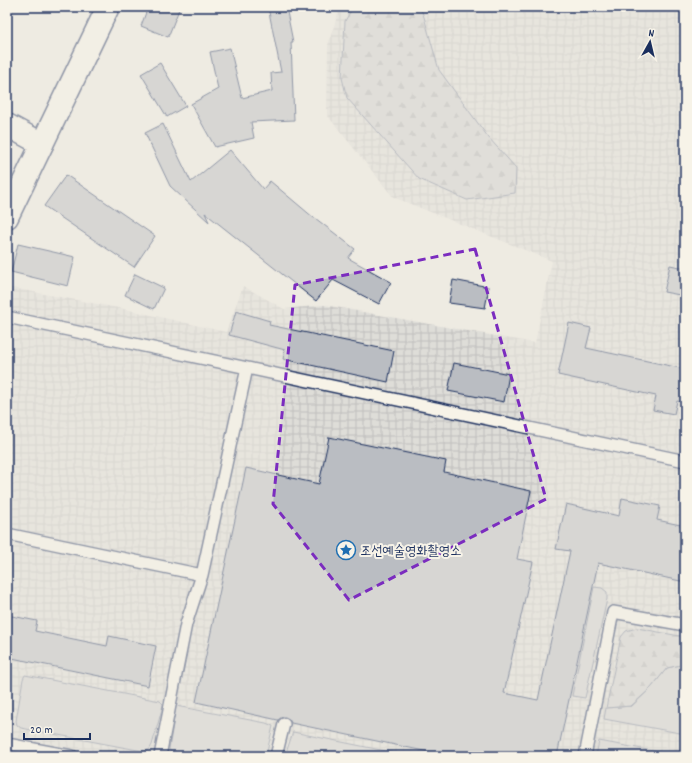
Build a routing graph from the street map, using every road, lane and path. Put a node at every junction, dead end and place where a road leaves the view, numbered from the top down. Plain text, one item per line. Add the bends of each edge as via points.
1 (108, 7) edge
2 (7, 125) edge
3 (42, 144) junction
4 (7, 216) edge
5 (7, 317) edge
6 (247, 368) junction
7 (685, 461) edge
8 (7, 534) edge
9 (202, 575) junction
10 (685, 626) edge
11 (284, 724) dead end
12 (7, 744) edge
13 (72, 756) edge
14 (160, 756) edge
15 (276, 756) edge
16 (585, 756) edge

1 - 3 main road
2 - 3 main road
3 - 4 main road
5 - 6 lane
6 - 7 lane
6 - 9 lane
8 - 9 lane
9 - 14 lane via 186,624
10 - 16 lane via 613,612
11 - 15 lane
12 - 13 lane

